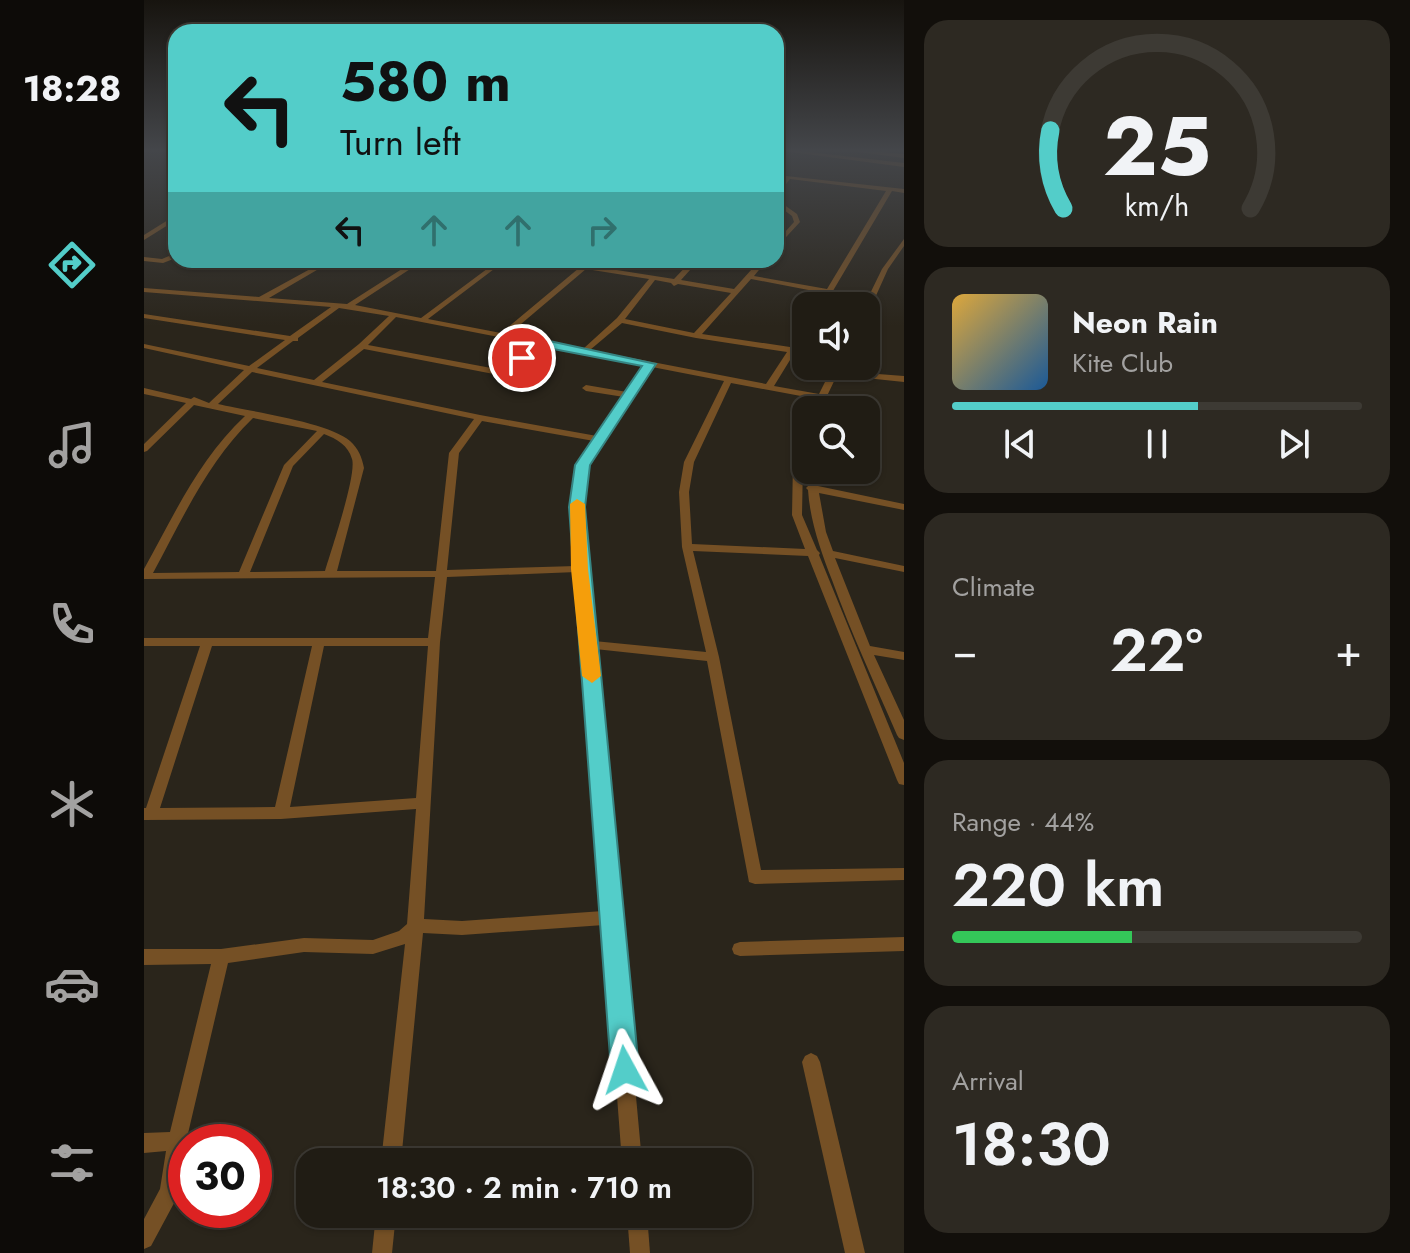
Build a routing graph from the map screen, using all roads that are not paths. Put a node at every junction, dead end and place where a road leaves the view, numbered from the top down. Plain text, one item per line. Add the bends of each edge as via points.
1 (786, 208) edge
2 (878, 208) edge
3 (168, 222) edge
4 (784, 237) edge
5 (144, 238) edge
6 (904, 241) edge
7 (904, 255) edge
8 (144, 259) edge
9 (168, 259) edge
10 (318, 268) edge
11 (407, 268) edge
12 (492, 268) edge
13 (583, 268) joint
14 (604, 268) edge
15 (687, 268) edge
16 (757, 268) edge
17 (601, 271) junction
18 (750, 277) junction
19 (652, 280) junction
20 (674, 284) junction
21 (144, 290) edge
22 (155, 291) junction
23 (735, 291) junction
24 (828, 291) joint
25 (874, 292) edge
26 (880, 297) edge
27 (261, 299) junction
28 (144, 302) edge
29 (343, 305) junction
30 (395, 314) junction
31 (144, 316) edge
32 (424, 319) junction
33 (620, 320) junction
34 (502, 336) junction
35 (696, 336) junction
36 (295, 339) junction
37 (540, 343) junction
38 (144, 346) edge
39 (362, 346) junction
40 (792, 350) joint
41 (584, 352) junction
42 (650, 364) junction
43 (250, 369) junction
44 (880, 375) edge
45 (904, 379) edge
46 (728, 381) junction
47 (316, 382) junction
48 (586, 388) dead end
49 (768, 388) junction
50 (144, 391) edge
51 (630, 395) junction
52 (814, 396) edge
53 (194, 400) junction
54 (212, 405) junction
55 (252, 414) junction
56 (480, 418) junction
57 (323, 430) junction
58 (601, 439) junction
59 (144, 449) edge
60 (798, 484) edge
61 (811, 484) edge
62 (811, 488) junction
63 (904, 507) edge
64 (687, 547) junction
65 (815, 553) junction
66 (829, 554) junction
67 (580, 569) junction
68 (904, 569) edge
69 (441, 574) junction
70 (243, 575) junction
71 (330, 575) junction
72 (145, 576) edge
73 (144, 642) edge
74 (319, 642) junction
75 (434, 642) junction
76 (207, 643) junction
77 (589, 644) junction
78 (868, 650) junction
79 (904, 656) edge
80 (713, 657) junction
81 (904, 735) edge
82 (904, 780) edge
83 (423, 803) junction
84 (281, 813) junction
85 (148, 814) edge
86 (904, 874) edge
87 (612, 917) junction
88 (415, 927) junction
89 (904, 944) edge
90 (740, 949) dead end
91 (221, 956) junction
92 (144, 957) edge
93 (811, 1062) dead end
94 (181, 1124) edge
95 (168, 1142) edge
96 (144, 1143) edge
97 (392, 1148) edge
98 (631, 1148) edge
99 (168, 1196) edge
100 (385, 1228) edge
101 (638, 1228) edge
102 (144, 1239) edge
103 (382, 1253) edge
104 (640, 1253) edge
105 (855, 1253) edge

1 - 4 street via 797,222
2 - 24 street
3 - 5 street
6 - 25 street
7 - 26 street
8 - 9 street
10 - 27 street
11 - 29 street
12 - 32 street
13 - 17 street
13 - 34 street
14 - 17 street
15 - 20 street
16 - 18 street
17 - 19 street
18 - 23 street
18 - 24 street
19 - 20 street
19 - 33 street
20 - 23 street
21 - 22 street
22 - 27 street
22 - 28 street
23 - 35 street
27 - 29 street
29 - 30 street
29 - 36 street
30 - 32 street
30 - 39 street
31 - 36 street
32 - 34 street
33 - 35 street
33 - 41 street
34 - 37 street
35 - 40 street
36 - 43 street
37 - 39 street via 504,373
37 - 41 street
38 - 43 street
39 - 47 street
40 - 49 street
41 - 42 street
42 - 46 street
42 - 51 street
43 - 47 street
43 - 54 street
44 - 45 street
46 - 49 street
46 - 64 street via 689,462 684,492
47 - 56 street
48 - 51 street
49 - 52 street
50 - 53 street
51 - 58 street
53 - 54 street
53 - 59 street
54 - 55 street
55 - 57 street
55 - 72 street via 215,454
56 - 58 street
56 - 69 street via 454,453
57 - 70 street via 289,465
57 - 71 street via 357,451 359,468
58 - 67 street via 582,465 577,507
60 - 65 street via 797,515
61 - 62 street
62 - 63 street
62 - 66 street
64 - 65 street
64 - 80 street
65 - 82 street
66 - 68 street
66 - 78 street
67 - 69 street
67 - 77 street
69 - 71 street
69 - 75 street
70 - 71 street
70 - 72 street
73 - 76 street
74 - 75 street
74 - 76 street
74 - 84 street
75 - 83 street
76 - 85 street
77 - 80 street
77 - 87 street
78 - 79 street
78 - 81 street
80 - 86 street via 755,877
83 - 84 street
83 - 88 street
84 - 85 street
87 - 88 street
87 - 98 street
88 - 91 street via 404,937 373,947 304,945
88 - 97 street
89 - 90 street
91 - 92 street
91 - 94 street
93 - 105 street
95 - 96 street
99 - 102 street
100 - 103 street
101 - 104 street

